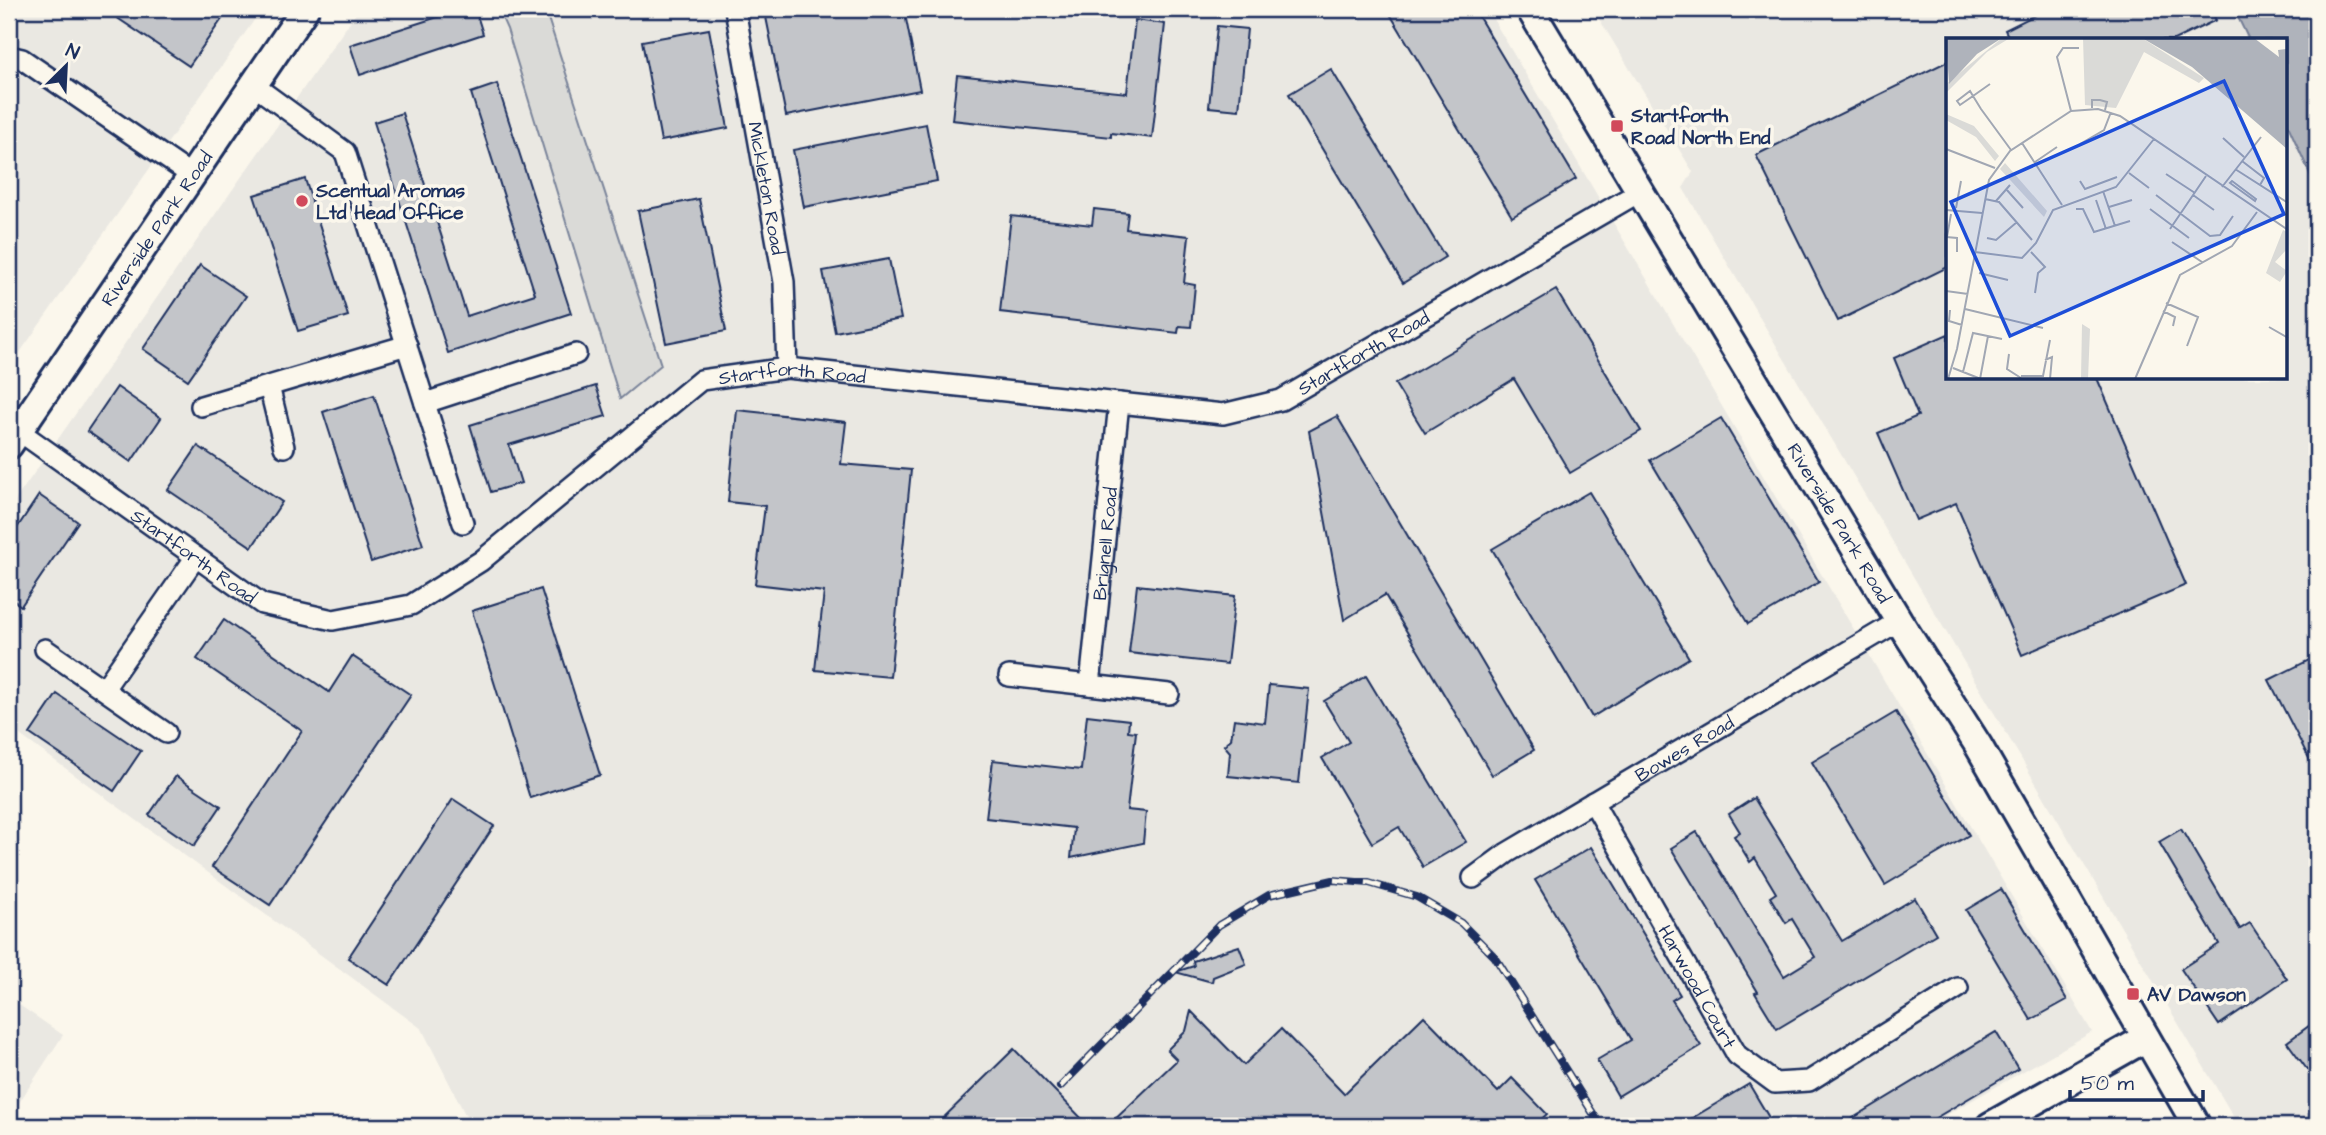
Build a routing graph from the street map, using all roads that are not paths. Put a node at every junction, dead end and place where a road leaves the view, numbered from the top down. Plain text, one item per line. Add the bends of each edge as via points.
1 (305, 9) edge
2 (734, 9) edge
3 (1530, 9) edge
4 (9, 56) edge
5 (252, 84) junction
6 (191, 175) junction
7 (1641, 191) junction
8 (407, 345) junction
9 (576, 354) dead end
10 (787, 368) junction
11 (269, 386) junction
12 (425, 403) junction
13 (1119, 403) junction
14 (201, 406) dead end
15 (14, 438) edge
16 (284, 447) dead end
17 (463, 523) dead end
18 (195, 558) junction
19 (1899, 621) junction
20 (45, 649) dead end
21 (1009, 676) dead end
22 (1090, 685) junction
23 (104, 690) junction
24 (1169, 694) dead end
25 (166, 733) dead end
26 (1593, 802) junction
27 (1472, 878) dead end
28 (1958, 988) dead end
29 (2146, 1038) junction
30 (1990, 1126) edge
31 (2197, 1126) edge

1 - 5 street, Riverside Park Road
2 - 10 street, Mickleton Road via 785,282
3 - 7 street, Riverside Park Road
4 - 6 street via 22,58
5 - 6 street, Riverside Park Road
5 - 8 street via 345,152
6 - 15 street, Riverside Park Road
7 - 13 street, Startforth Road via 1281,400 1223,414
7 - 19 street, Riverside Park Road
8 - 11 street
8 - 12 street
9 - 12 street
10 - 13 street, Startforth Road
10 - 18 street, Startforth Road via 701,380 481,561 411,605 333,620 262,604
11 - 14 street
11 - 16 street
12 - 17 street
13 - 22 street, Brignell Road
15 - 18 street, Startforth Road
18 - 23 street
19 - 26 street, Bowes Road
19 - 29 street, Riverside Park Road via 1978,745
20 - 23 street
21 - 22 street
22 - 24 street
23 - 25 street
26 - 27 street, Bowes Road
26 - 28 street, Harwood Court via 1737,1055 1775,1083 1809,1081
29 - 30 street
29 - 31 street, Riverside Park Road

